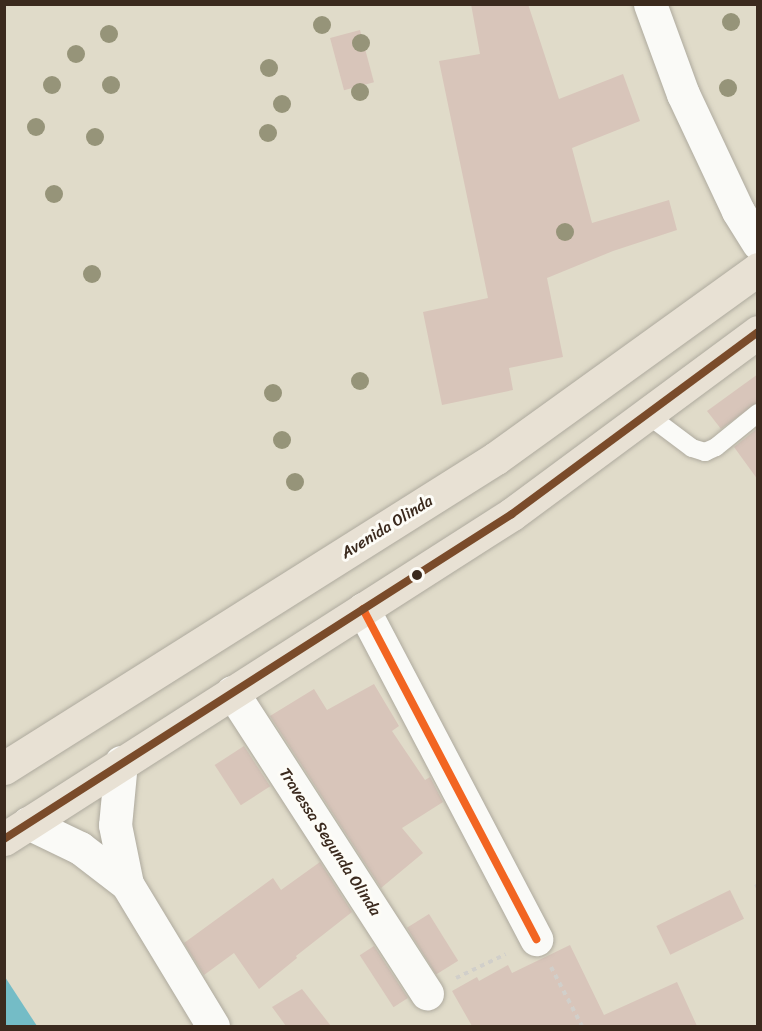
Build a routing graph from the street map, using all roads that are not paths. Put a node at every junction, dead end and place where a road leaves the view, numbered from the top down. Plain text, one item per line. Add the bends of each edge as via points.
1 (650, 4) edge
2 (758, 243) edge
3 (758, 268) edge
4 (758, 332) edge
5 (758, 413) edge
6 (648, 415) junction
7 (363, 609) junction
8 (232, 692) junction
9 (121, 762) junction
10 (4, 768) edge
11 (16, 831) edge
12 (127, 884) junction
13 (536, 939) road end
14 (427, 993) road end
15 (213, 1026) edge

1 - 2 street via 683,94 738,211
3 - 10 main road, Avenida Olinda via 496,458
4 - 6 main road
5 - 6 lane via 705,452 692,448
6 - 7 main road via 512,514
7 - 8 main road
7 - 13 street
8 - 9 main road
8 - 14 street, Travessa Segunda Olinda
9 - 11 main road
9 - 12 street via 115,825
11 - 12 street via 80,848
12 - 15 street

